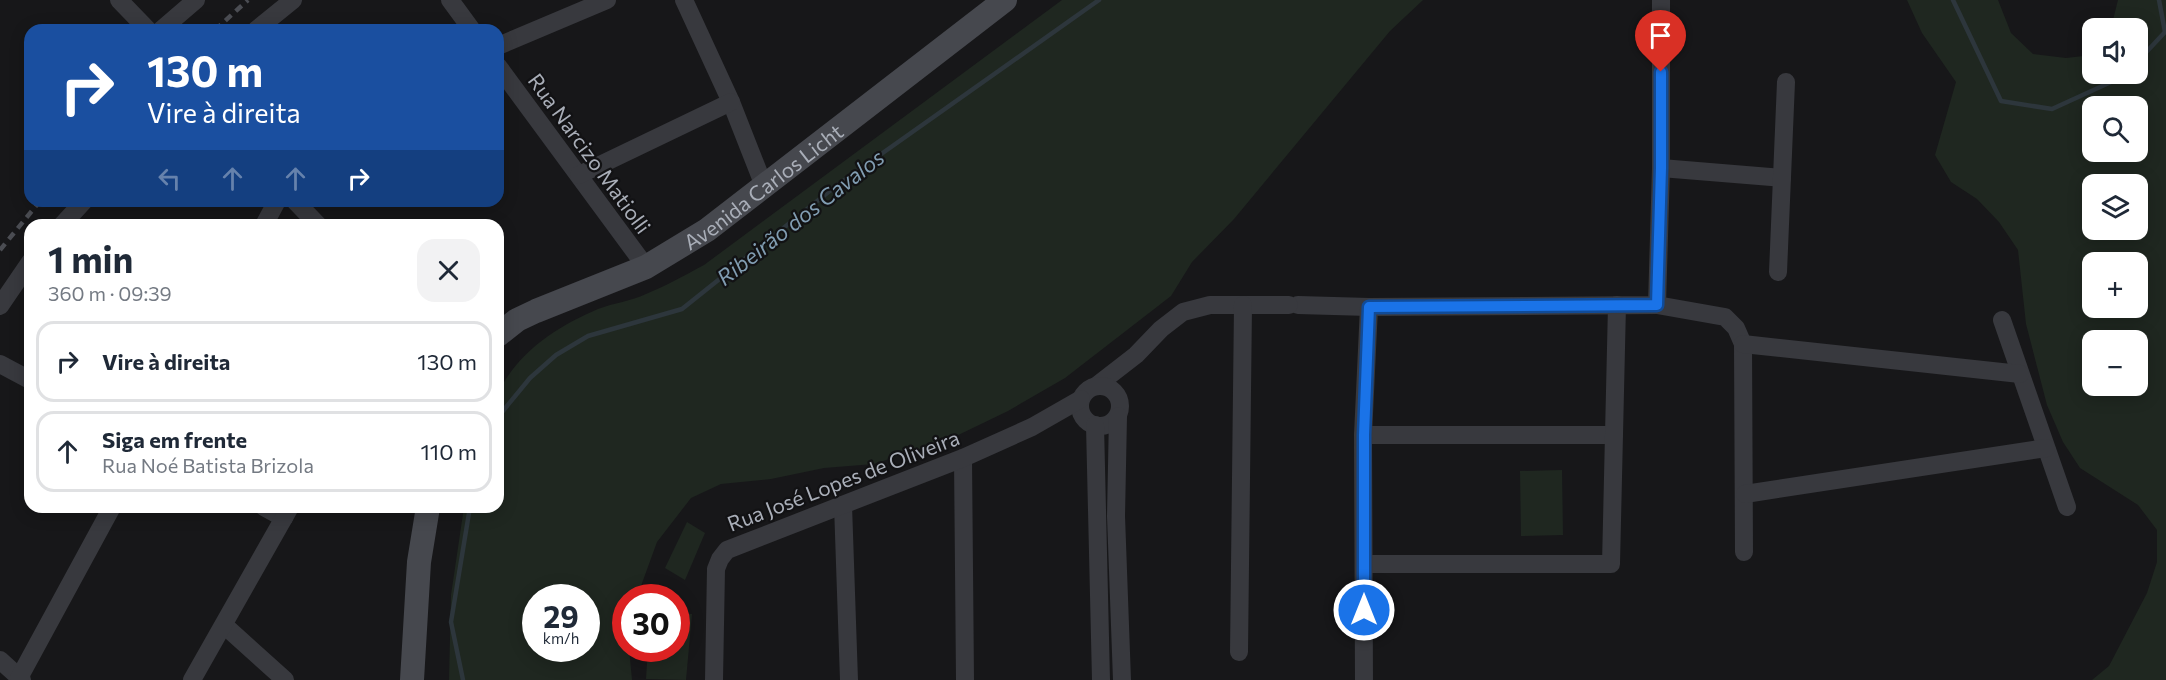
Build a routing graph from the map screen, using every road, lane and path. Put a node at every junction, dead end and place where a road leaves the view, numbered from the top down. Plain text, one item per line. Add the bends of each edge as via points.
1 (119, 0) edge
2 (196, 0) edge
3 (293, 0) edge
4 (450, 0) edge
5 (607, 0) edge
6 (684, 0) edge
7 (1005, 0) edge
8 (1661, 0) edge
9 (142, 24) edge
10 (168, 24) edge
11 (263, 24) edge
12 (468, 24) edge
13 (504, 43) edge
14 (504, 74) edge
15 (1786, 82) dead end
16 (731, 102) junction
17 (1661, 168) junction
18 (579, 175) junction
19 (1782, 178) junction
20 (764, 186) junction
21 (78, 207) edge
22 (301, 207) edge
23 (68, 219) edge
24 (312, 219) edge
25 (646, 267) junction
26 (24, 271) edge
27 (1778, 272) dead end
28 (1617, 304) junction
29 (1243, 305) junction
30 (1657, 305) junction
31 (0, 306) edge
32 (1369, 307) junction
33 (2002, 320) dead end
34 (504, 330) edge
35 (1743, 344) junction
36 (1136, 355) junction
37 (0, 364) edge
38 (2020, 374) junction
39 (24, 377) edge
40 (1096, 386) junction
41 (1115, 392) junction
42 (1082, 399) junction
43 (1118, 416) junction
44 (1089, 421) junction
45 (1032, 427) junction
46 (1364, 435) junction
47 (1614, 435) junction
48 (2046, 448) junction
49 (963, 458) junction
50 (1745, 494) junction
51 (843, 505) junction
52 (2067, 507) dead end
53 (109, 513) edge
54 (286, 513) edge
55 (427, 513) edge
56 (1744, 552) dead end
57 (1364, 564) junction
58 (224, 625) junction
59 (1239, 652) dead end
60 (0, 660) edge
61 (21, 679) edge
62 (192, 680) edge
63 (285, 680) edge
64 (412, 680) edge
65 (714, 680) edge
66 (849, 680) edge
67 (964, 680) edge
68 (1101, 680) edge
69 (1122, 680) edge
70 (1364, 680) edge

1 - 9 street
2 - 10 street
3 - 11 street
4 - 12 street
5 - 13 street
6 - 16 street
7 - 20 main road, Avenida Carlos Licht
8 - 17 street
14 - 18 street, Rua Narcizo Matiolli
15 - 19 street
16 - 18 street
16 - 20 street
17 - 19 street
17 - 30 street
18 - 25 street, Rua Narcizo Matiolli
19 - 27 street
20 - 25 main road, Avenida Carlos Licht via 707,230
21 - 23 street
22 - 24 street
25 - 34 main road, Avenida Carlos Licht via 536,311
26 - 31 street
28 - 30 street
28 - 32 street
28 - 47 street
29 - 32 street
29 - 36 street via 1210,305 1183,312
29 - 59 street
30 - 35 street via 1725,317 1736,328
32 - 46 street
33 - 38 street
35 - 38 street
35 - 50 street
36 - 40 street
36 - 41 street
37 - 39 street
38 - 48 street
40 - 41 street
40 - 42 street
41 - 43 street via 1120,403
42 - 44 street via 1080,405
42 - 45 street, Rua José Lopes de Oliveira
43 - 44 street via 1107,425
43 - 69 street via 1116,516
44 - 45 street, Rua José Lopes de Oliveira
44 - 68 street
45 - 49 street, Rua José Lopes de Oliveira
46 - 47 street
46 - 57 street
47 - 57 street via 1611,564
48 - 50 street
48 - 52 street
49 - 51 street, Rua José Lopes de Oliveira
49 - 67 street
50 - 56 street
51 - 65 street, Rua José Lopes de Oliveira via 727,550 720,559 716,569
51 - 66 street
53 - 61 street
54 - 58 street
55 - 64 main road via 418,562
57 - 70 street
58 - 62 street
58 - 63 street
60 - 61 street

